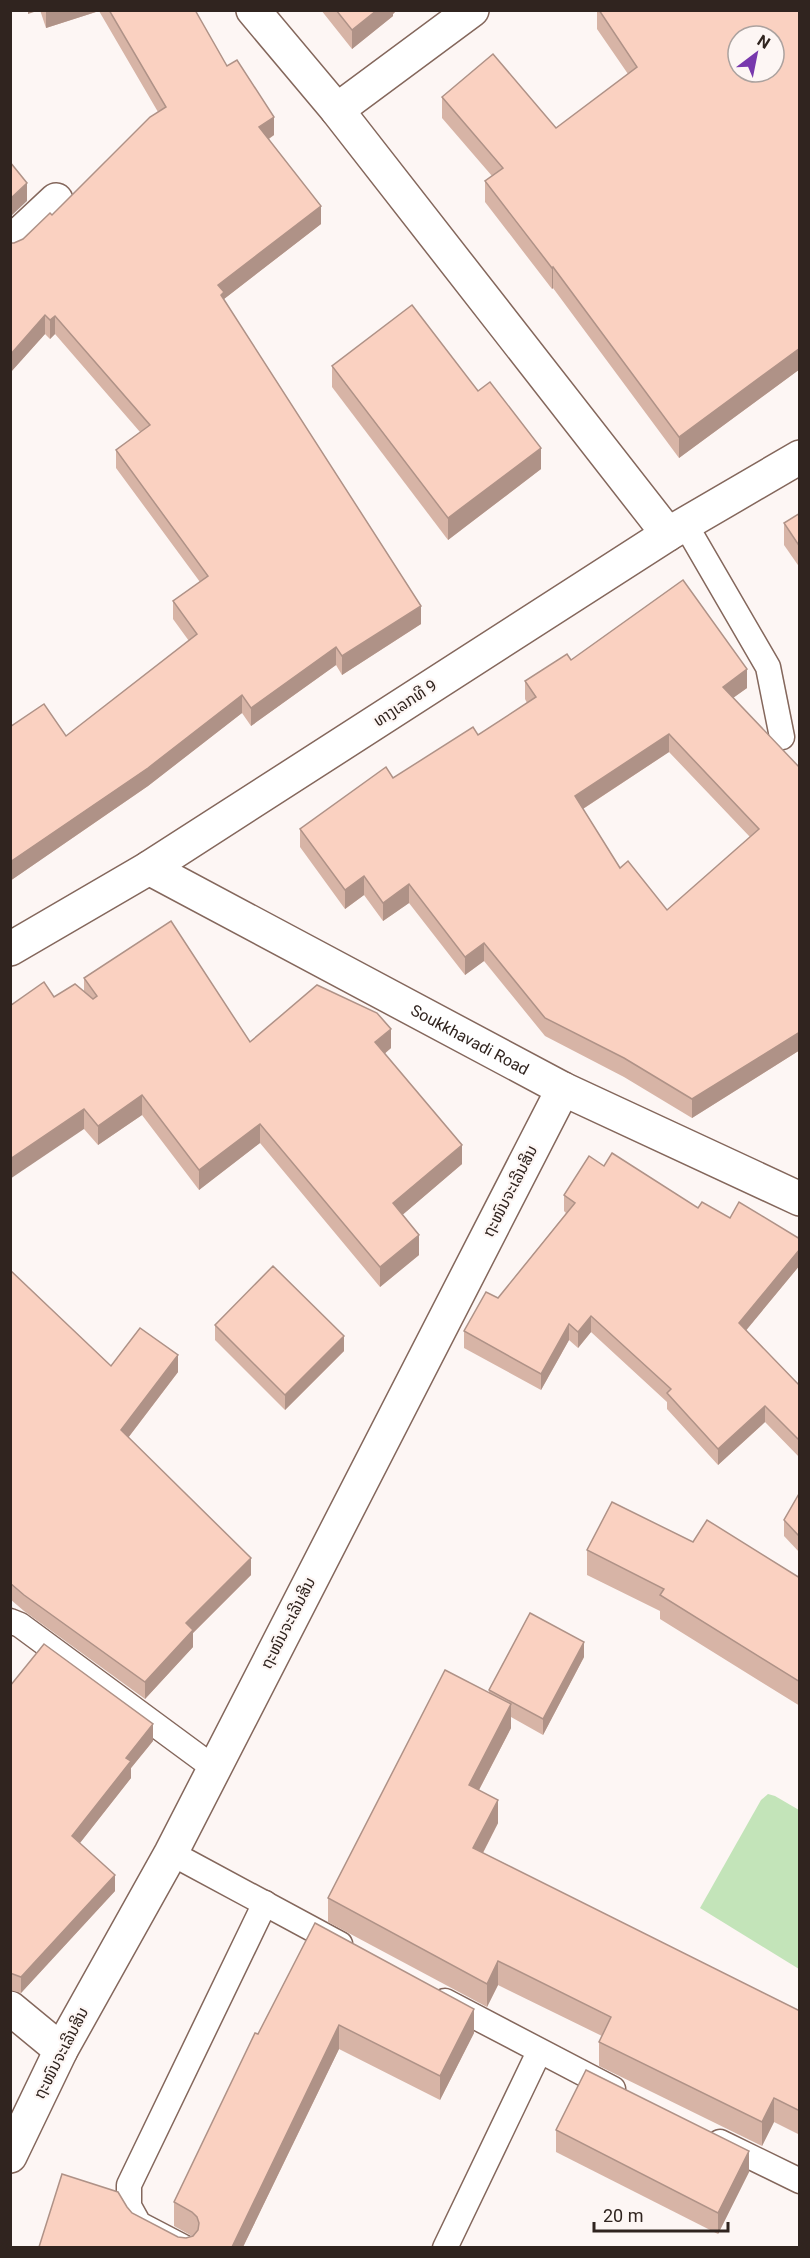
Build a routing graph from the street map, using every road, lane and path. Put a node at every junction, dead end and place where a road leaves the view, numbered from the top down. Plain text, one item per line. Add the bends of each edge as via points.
1 (253, 10) edge
2 (472, 10) edge
3 (337, 110) junction
4 (56, 200) dead end
5 (10, 243) edge
6 (800, 457) edge
7 (676, 529) junction
8 (782, 737) dead end
9 (149, 868) junction
10 (15, 939) edge
11 (563, 1089) junction
12 (800, 1199) edge
13 (10, 1621) edge
14 (214, 1768) junction
15 (171, 1852) junction
16 (265, 1903) junction
17 (356, 1953) edge
18 (428, 1991) edge
19 (10, 2008) edge
20 (61, 2050) junction
21 (539, 2052) junction
22 (633, 2098) edge
23 (695, 2130) edge
24 (10, 2156) edge
25 (800, 2181) edge
26 (185, 2247) edge
27 (445, 2247) edge

1 - 3 street
2 - 3 street
3 - 7 street
4 - 5 street
6 - 7 street, ທາງເລກທີ 9
7 - 8 lane via 768,667
7 - 9 street, ທາງເລກທີ 9
9 - 10 street, ທາງເລກທີ 9
9 - 11 street, Soukkhavadi Road
11 - 12 street, Soukkhavadi Road
11 - 14 street, ຖະໜົນຈະເລີນສິນ
13 - 14 lane
14 - 15 street, ຖະໜົນຈະເລີນສິນ
15 - 16 lane
15 - 20 street, ຖະໜົນຈະເລີນສິນ
16 - 17 lane
16 - 26 lane via 129,2185 129,2206 140,2224
18 - 21 lane
19 - 20 street
20 - 24 street, ຖະໜົນຈະເລີນສິນ
21 - 22 lane
21 - 27 lane
23 - 25 lane

